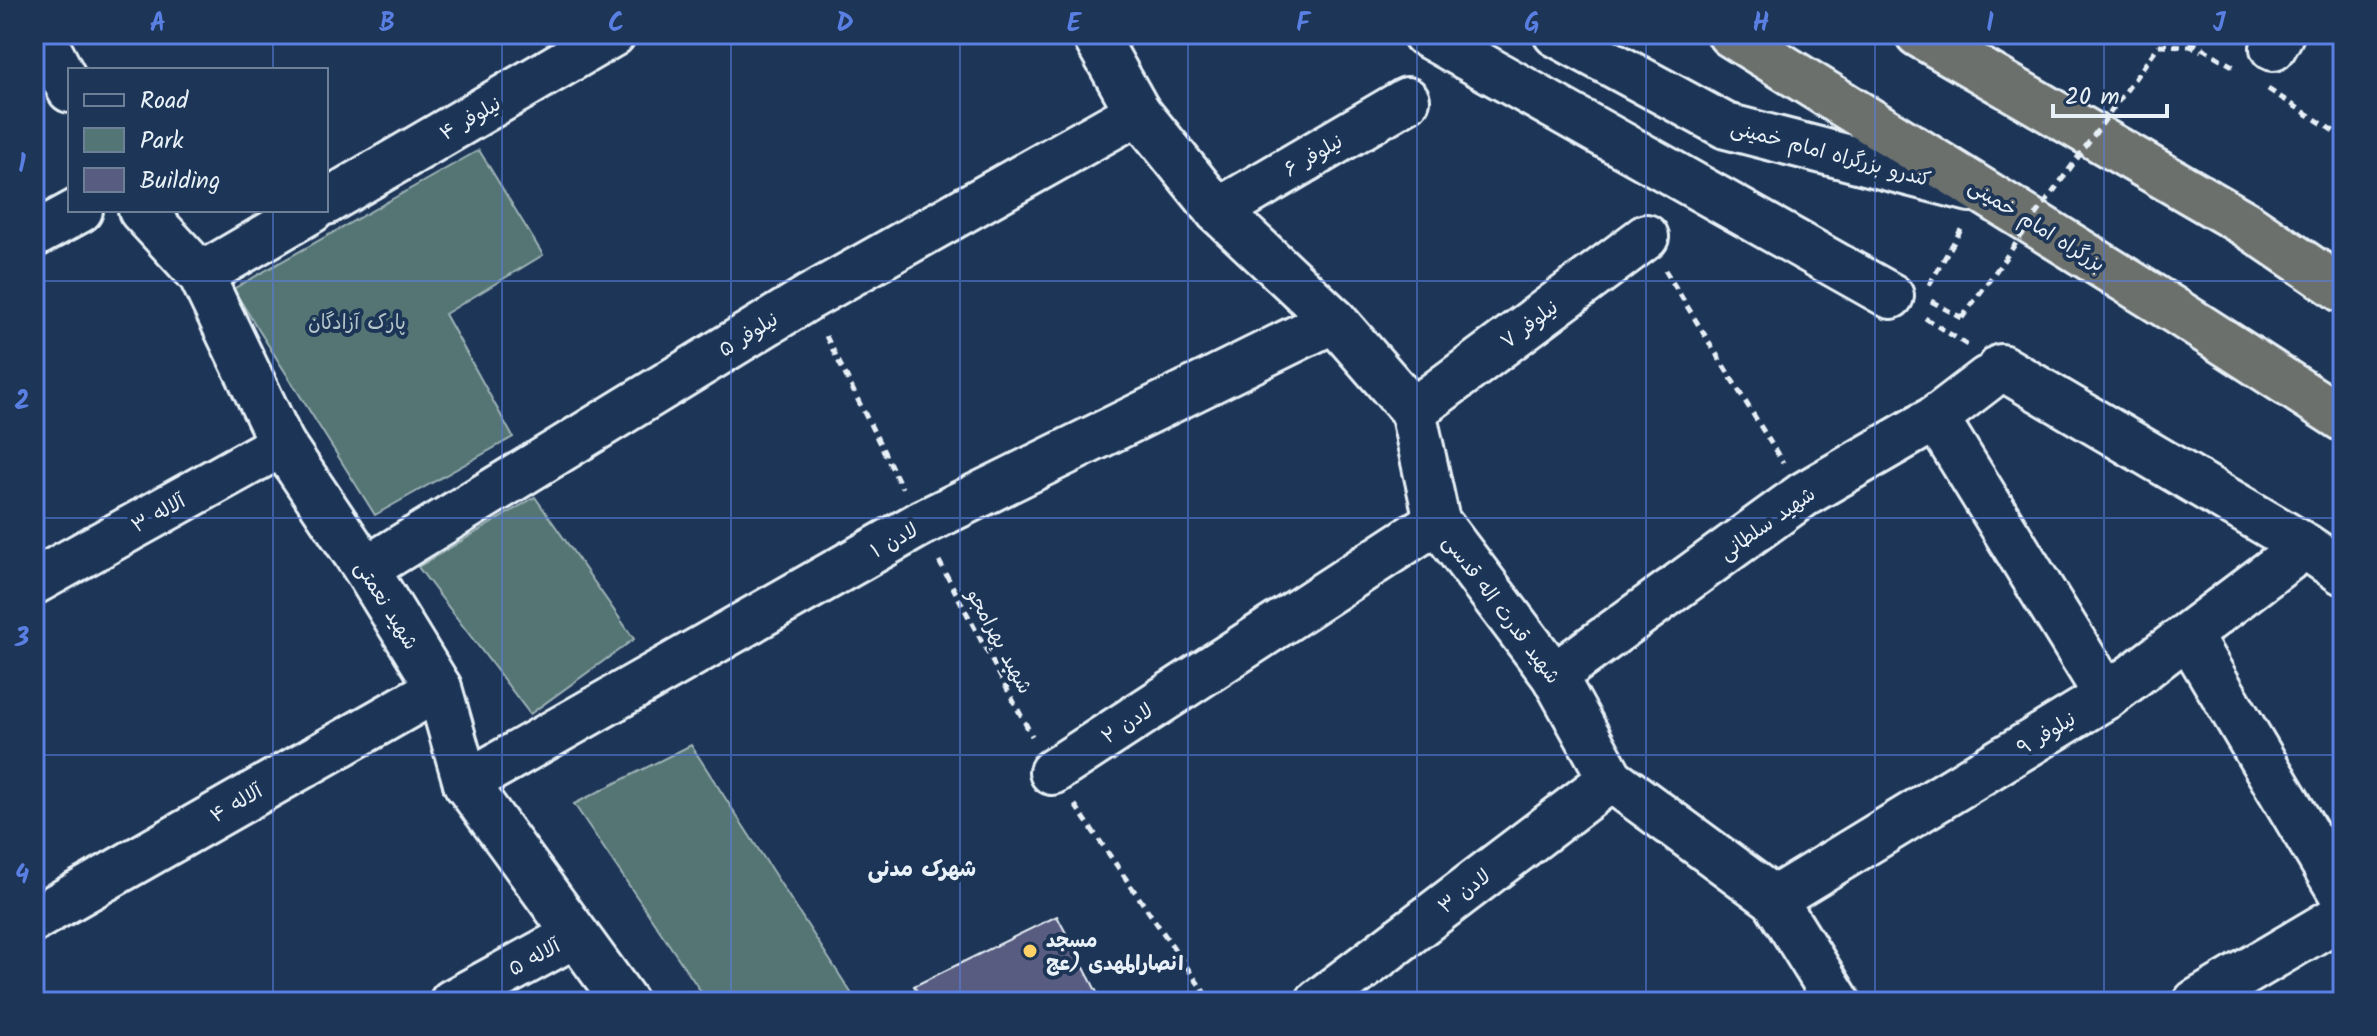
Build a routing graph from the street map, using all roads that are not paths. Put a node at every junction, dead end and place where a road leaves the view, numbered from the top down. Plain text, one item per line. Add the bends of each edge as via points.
1 (613, 34) edge
2 (1094, 34) edge
3 (1425, 34) edge
4 (1556, 34) edge
5 (1730, 34) edge
6 (1918, 34) edge
7 (48, 37) edge
8 (68, 85) edge
9 (1407, 100) dead end
10 (1138, 112) junction
11 (1984, 192) junction
12 (328, 201) edge
13 (1218, 211) junction
14 (76, 212) edge
15 (143, 212) edge
16 (309, 212) edge
17 (34, 235) edge
18 (1646, 237) road end
19 (201, 275) junction
20 (2343, 290) edge
21 (1891, 296) road end
22 (1334, 320) junction
23 (1413, 411) junction
24 (1936, 418) junction
25 (2343, 419) edge
26 (282, 444) junction
27 (1437, 521) junction
28 (2305, 546) junction
29 (366, 569) junction
30 (2343, 572) edge
31 (34, 582) edge
32 (2188, 635) junction
33 (1554, 676) junction
34 (439, 688) junction
35 (2107, 696) junction
36 (1052, 772) road end
37 (1611, 779) junction
38 (466, 783) junction
39 (2343, 896) edge
40 (1774, 899) junction
41 (2343, 915) edge
42 (34, 919) edge
43 (575, 935) junction
44 (452, 1002) edge
45 (625, 1002) edge
46 (1318, 1002) edge
47 (1838, 1002) edge
48 (2196, 1002) edge

1 - 12 street, نیلوفر ۴
2 - 10 street, شهید قدرت اله قدسی
3 - 21 street
4 - 11 street, کندرو بزرگراه امام خمینی via 1726,126
5 - 11 highway, بزرگراه امام خمینی
6 - 20 highway via 2246,224
7 - 8 street
9 - 13 street, نیلوفر ۶
10 - 13 street, شهید قدرت اله قدسی
10 - 29 street, نیلوفر ۵ via 808,298
11 - 25 highway, بزرگراه امام خمینی
13 - 22 street, شهید قدرت اله قدسی
14 - 17 street
15 - 19 street, شهید نعمتی
16 - 19 street
18 - 23 street, نیلوفر ۷
19 - 26 street, شهید نعمتی
22 - 23 street, شهید قدرت اله قدسی
22 - 38 street, لادن ۱ via 920,524
23 - 27 street, شهید قدرت اله قدسی
24 - 28 street, شهید سلطانی via 1994,373
24 - 33 street, شهید سلطانی via 1803,495
24 - 35 street
26 - 29 street, شهید نعمتی
26 - 31 street, آلاله ۳
27 - 33 street, شهید قدرت اله قدسی
27 - 36 street, لادن ۲
28 - 30 street
28 - 32 street, نیلوفر ۹
29 - 34 street, شهید نعمتی
32 - 35 street, نیلوفر ۹
32 - 39 street
33 - 37 street, شهید قدرت اله قدسی
34 - 38 street, شهید نعمتی
34 - 42 street, آلاله ۴
35 - 40 street, نیلوفر ۹
37 - 40 street, شهید قدرت اله قدسی
37 - 46 street, لادن ۳
38 - 43 street, شهید نعمتی
40 - 47 street, شهید قدرت اله قدسی
41 - 48 street
43 - 44 street, آلاله ۵
43 - 45 street, شهید نعمتی

